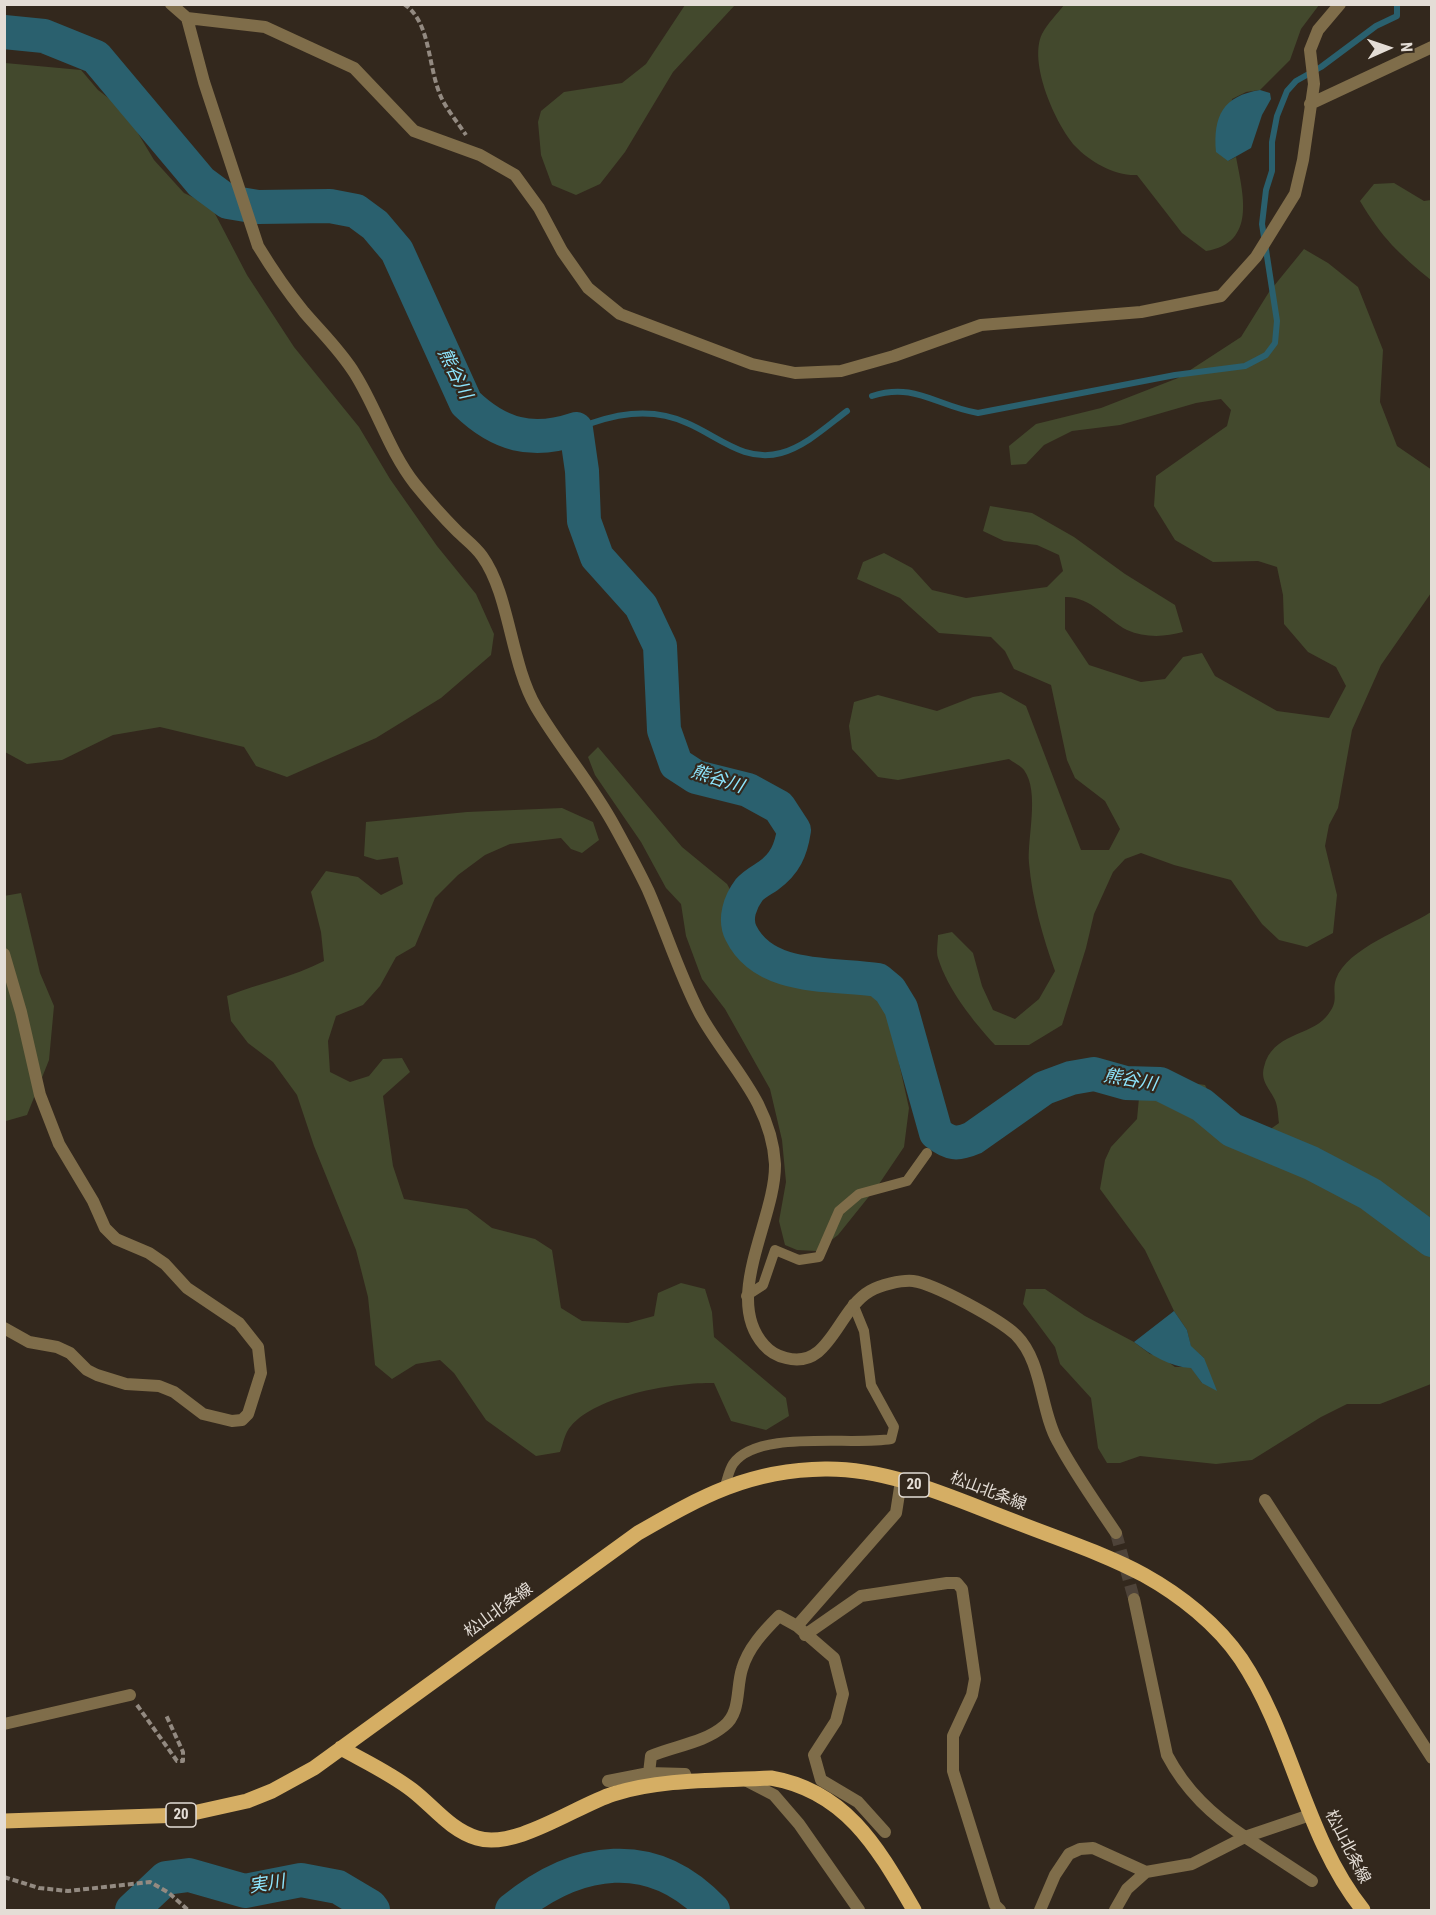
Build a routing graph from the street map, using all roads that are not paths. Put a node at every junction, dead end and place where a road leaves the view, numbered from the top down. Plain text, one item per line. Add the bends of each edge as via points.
1 (171, 4) edge
2 (1340, 4) edge
3 (187, 18) junction
4 (1431, 47) edge
5 (1310, 104) junction
6 (4, 954) edge
7 (927, 1153) dead end
8 (746, 1296) junction
9 (853, 1304) junction
10 (4, 1328) edge
11 (901, 1481) junction
12 (725, 1486) junction
13 (1265, 1500) dead end
14 (1116, 1533) tunnel mouth
15 (1134, 1599) tunnel mouth
16 (801, 1630) junction
17 (130, 1695) road end
18 (4, 1724) edge
19 (341, 1748) junction
20 (1431, 1758) edge
21 (649, 1773) junction
22 (745, 1780) junction
23 (608, 1781) dead end
24 (688, 1782) junction
25 (834, 1795) junction
26 (1311, 1815) junction
27 (4, 1821) edge
28 (885, 1832) dead end
29 (1245, 1837) junction
30 (1146, 1872) junction
31 (1312, 1881) dead end
32 (859, 1911) edge
33 (914, 1911) edge
34 (1000, 1911) edge
35 (1040, 1911) edge
36 (1115, 1911) edge
37 (1363, 1911) edge

1 - 3 street
2 - 5 street via 1317,30 1310,50 1314,84
3 - 5 street via 265,27 354,68 414,131 480,155 515,176 588,288 620,314 752,364 795,374 842,371 981,326 1141,312 1221,296 1257,257 1295,194
3 - 8 street via 258,246 272,270 358,378 414,483 482,555 496,584 521,674 535,705 591,784 648,891 703,1020 757,1103 770,1133 775,1162 773,1187
4 - 5 street
6 - 10 street via 40,1095 60,1144 105,1228 116,1239 165,1264 187,1288 239,1323 258,1347 261,1373 248,1414 242,1420 231,1421 203,1414 159,1386 126,1384 97,1375 70,1353 29,1342
7 - 8 lane via 908,1181 858,1194 839,1211 819,1257 799,1260 775,1250 763,1285
8 - 9 street via 751,1325 762,1344 776,1355 795,1360 811,1359 824,1349
9 - 12 lane via 864,1331 871,1385 894,1427 891,1439 761,1445 733,1463
9 - 14 street via 872,1289 913,1281 948,1295 1017,1336 1033,1363 1056,1439
11 - 12 main road, 松山北条線 / 20 via 826,1469 759,1476
11 - 16 street via 896,1513
11 - 26 main road, 松山北条線 / 20 via 1080,1546 1143,1575 1204,1617 1240,1658 1274,1718
12 - 19 main road, 松山北条線 / 20 via 638,1533
13 - 20 street
15 - 29 street via 1167,1755 1179,1778 1199,1801
16 - 21 street via 779,1616 759,1636 742,1669 734,1713 726,1726 705,1738 651,1756
16 - 25 street via 834,1658 843,1694 836,1721 814,1755 821,1780
16 - 34 street via 861,1596 947,1583 957,1583 962,1590 975,1679 953,1736 953,1771
17 - 18 street
19 - 24 main road via 410,1789 459,1831 496,1841 528,1832 612,1795
19 - 27 main road, 松山北条線 / 20 via 272,1791 217,1810 184,1815
21 - 23 street
21 - 24 street via 678,1772 685,1774
22 - 24 main road
22 - 25 main road via 789,1781
22 - 32 street via 774,1795 799,1824
25 - 28 street via 858,1802
25 - 33 main road via 881,1854
26 - 29 street
26 - 37 main road, 松山北条線 / 20 via 1329,1857
29 - 30 street via 1192,1864
29 - 31 street
30 - 35 street via 1093,1848 1080,1849 1069,1854 1055,1875
30 - 36 street via 1127,1889

